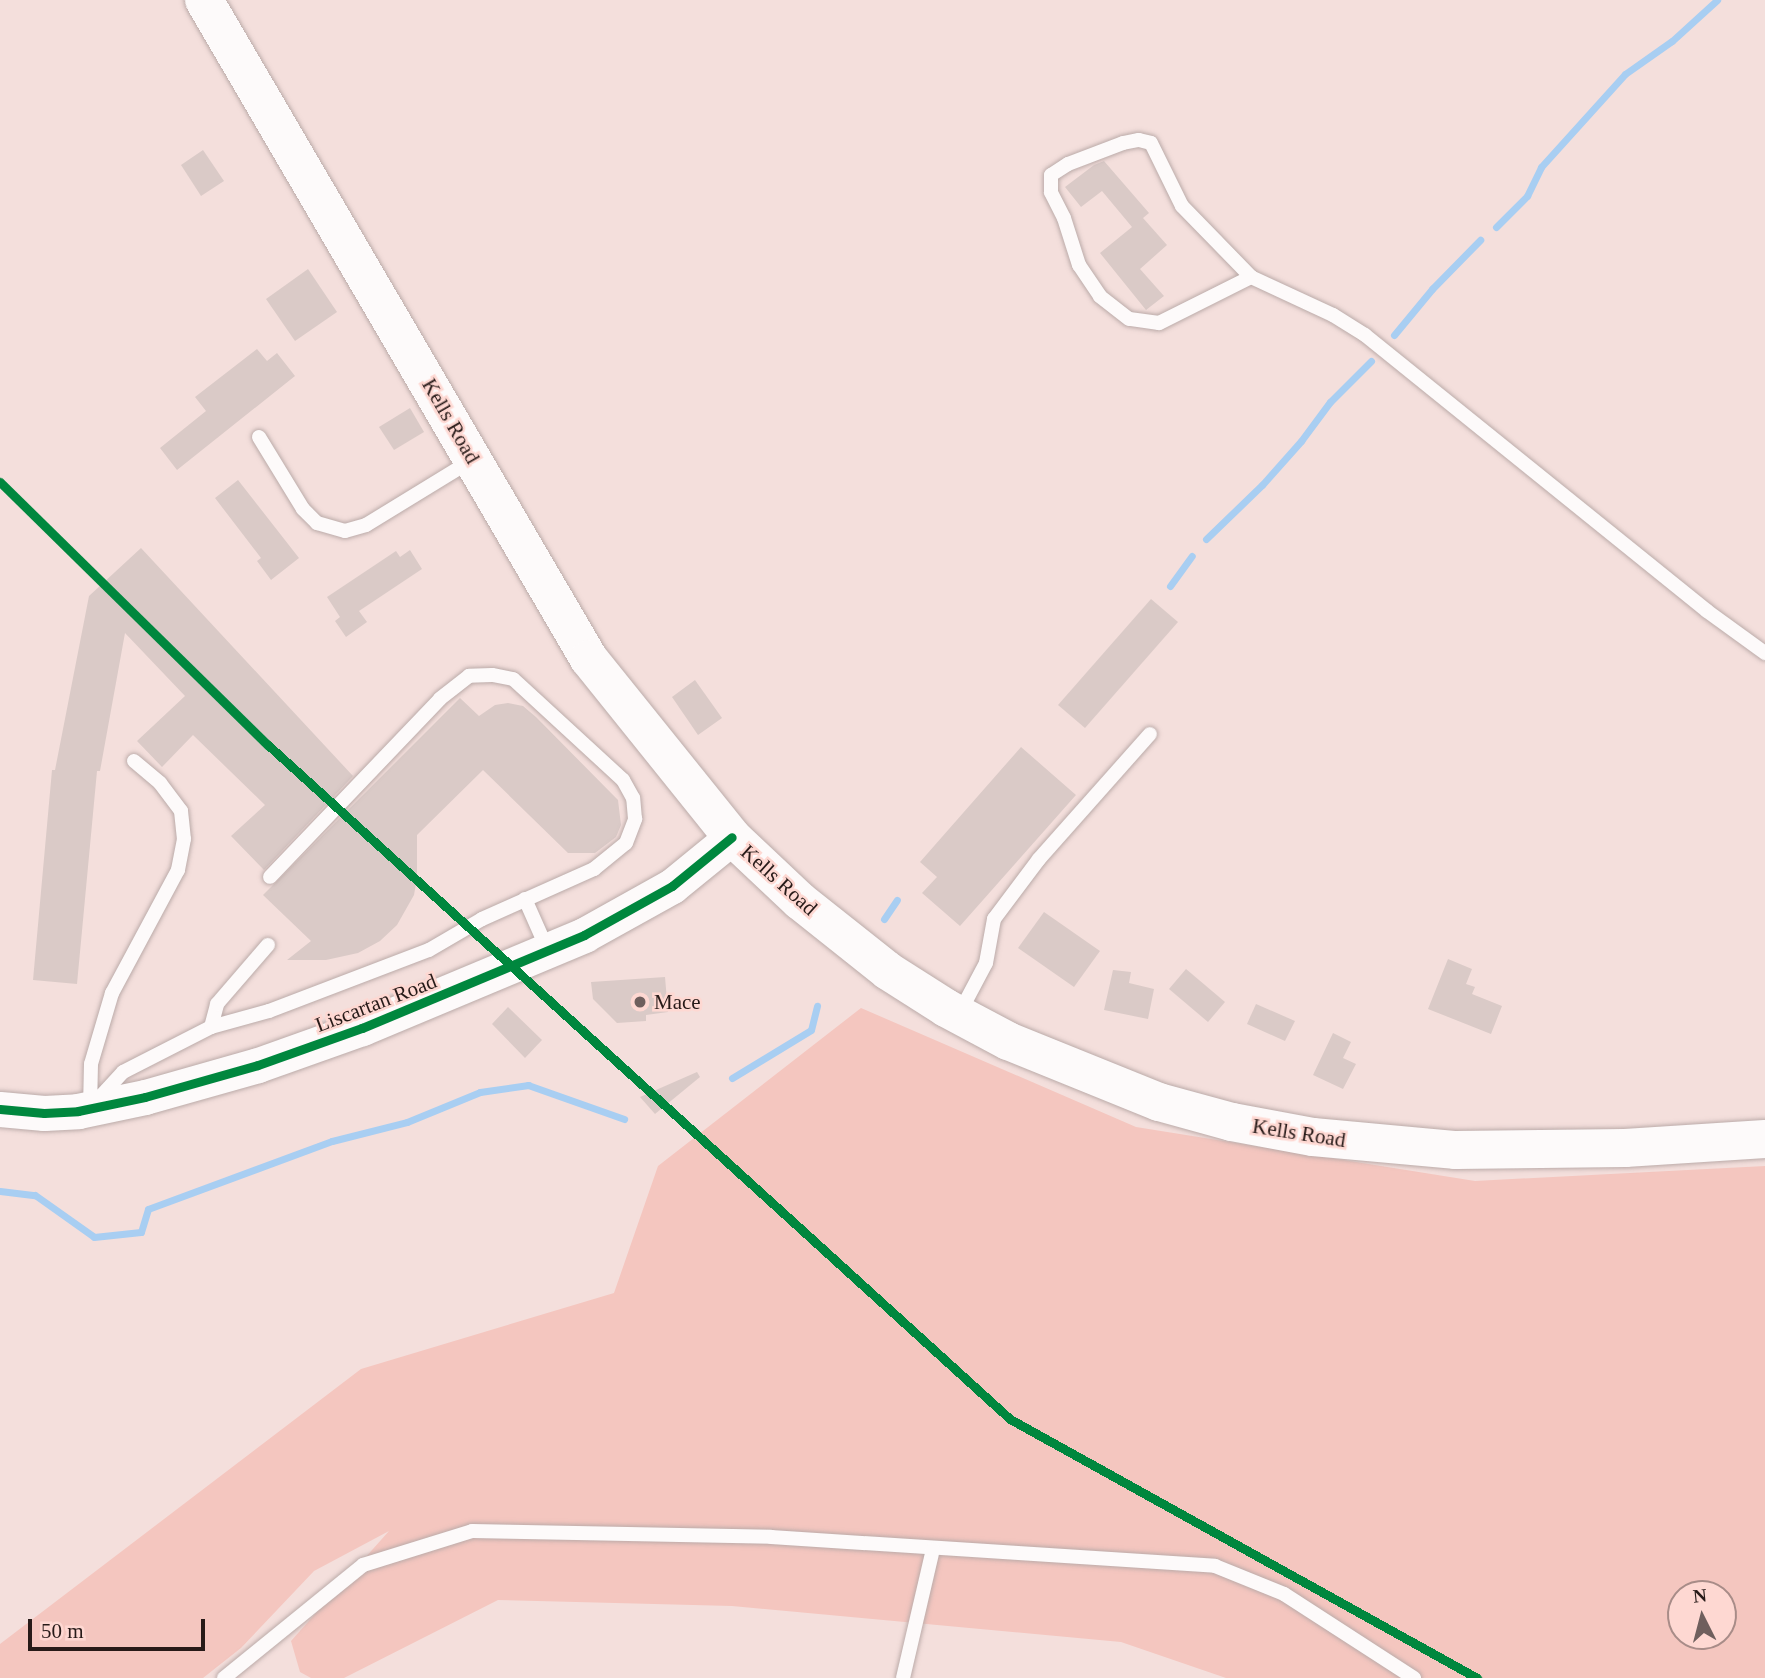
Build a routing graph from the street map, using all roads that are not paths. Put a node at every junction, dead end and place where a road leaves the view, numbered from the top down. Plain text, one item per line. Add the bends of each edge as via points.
1 (204, 0) edge
2 (1251, 276) junction
3 (259, 437) dead end
4 (473, 460) junction
5 (1765, 653) edge
6 (1150, 734) dead end
7 (134, 761) dead end
8 (732, 837) junction
9 (270, 877) dead end
10 (525, 899) junction
11 (268, 945) dead end
12 (548, 951) junction
13 (959, 1015) junction
14 (211, 1027) junction
15 (90, 1108) junction
16 (0, 1109) edge
17 (1765, 1139) edge
18 (933, 1549) junction
19 (224, 1678) edge
20 (903, 1678) edge
21 (1414, 1678) edge

1 - 4 main road, Kells Road
2 - 2 lane via 1159,323 1129,319 1100,296 1079,265 1051,192 1051,175 1123,143 1151,143 1182,206
2 - 5 lane via 1365,335
3 - 4 lane via 303,509 317,523 345,531 366,525
4 - 8 main road, Kells Road via 589,659
6 - 13 lane via 1039,859 993,919 986,963
7 - 15 lane via 160,783 181,811 184,839 178,870 111,993 91,1064
8 - 12 street, Liscartan Road via 672,886
8 - 13 main road, Kells Road via 800,901 887,971
9 - 10 lane via 440,699 469,676 492,675 513,679 623,780 633,798 635,819 626,843 594,869
10 - 12 lane
10 - 14 lane via 429,950 269,1011
11 - 14 lane via 217,1004
12 - 15 street, Liscartan Road via 398,1014 258,1065
13 - 17 main road, Kells Road via 1007,1041 1160,1102 1313,1137 1456,1150 1625,1148
14 - 15 lane via 123,1072
15 - 16 street, Liscartan Road via 44,1113
18 - 19 lane via 771,1537 472,1531 363,1565
18 - 20 lane
18 - 21 lane via 1215,1566 1284,1594

